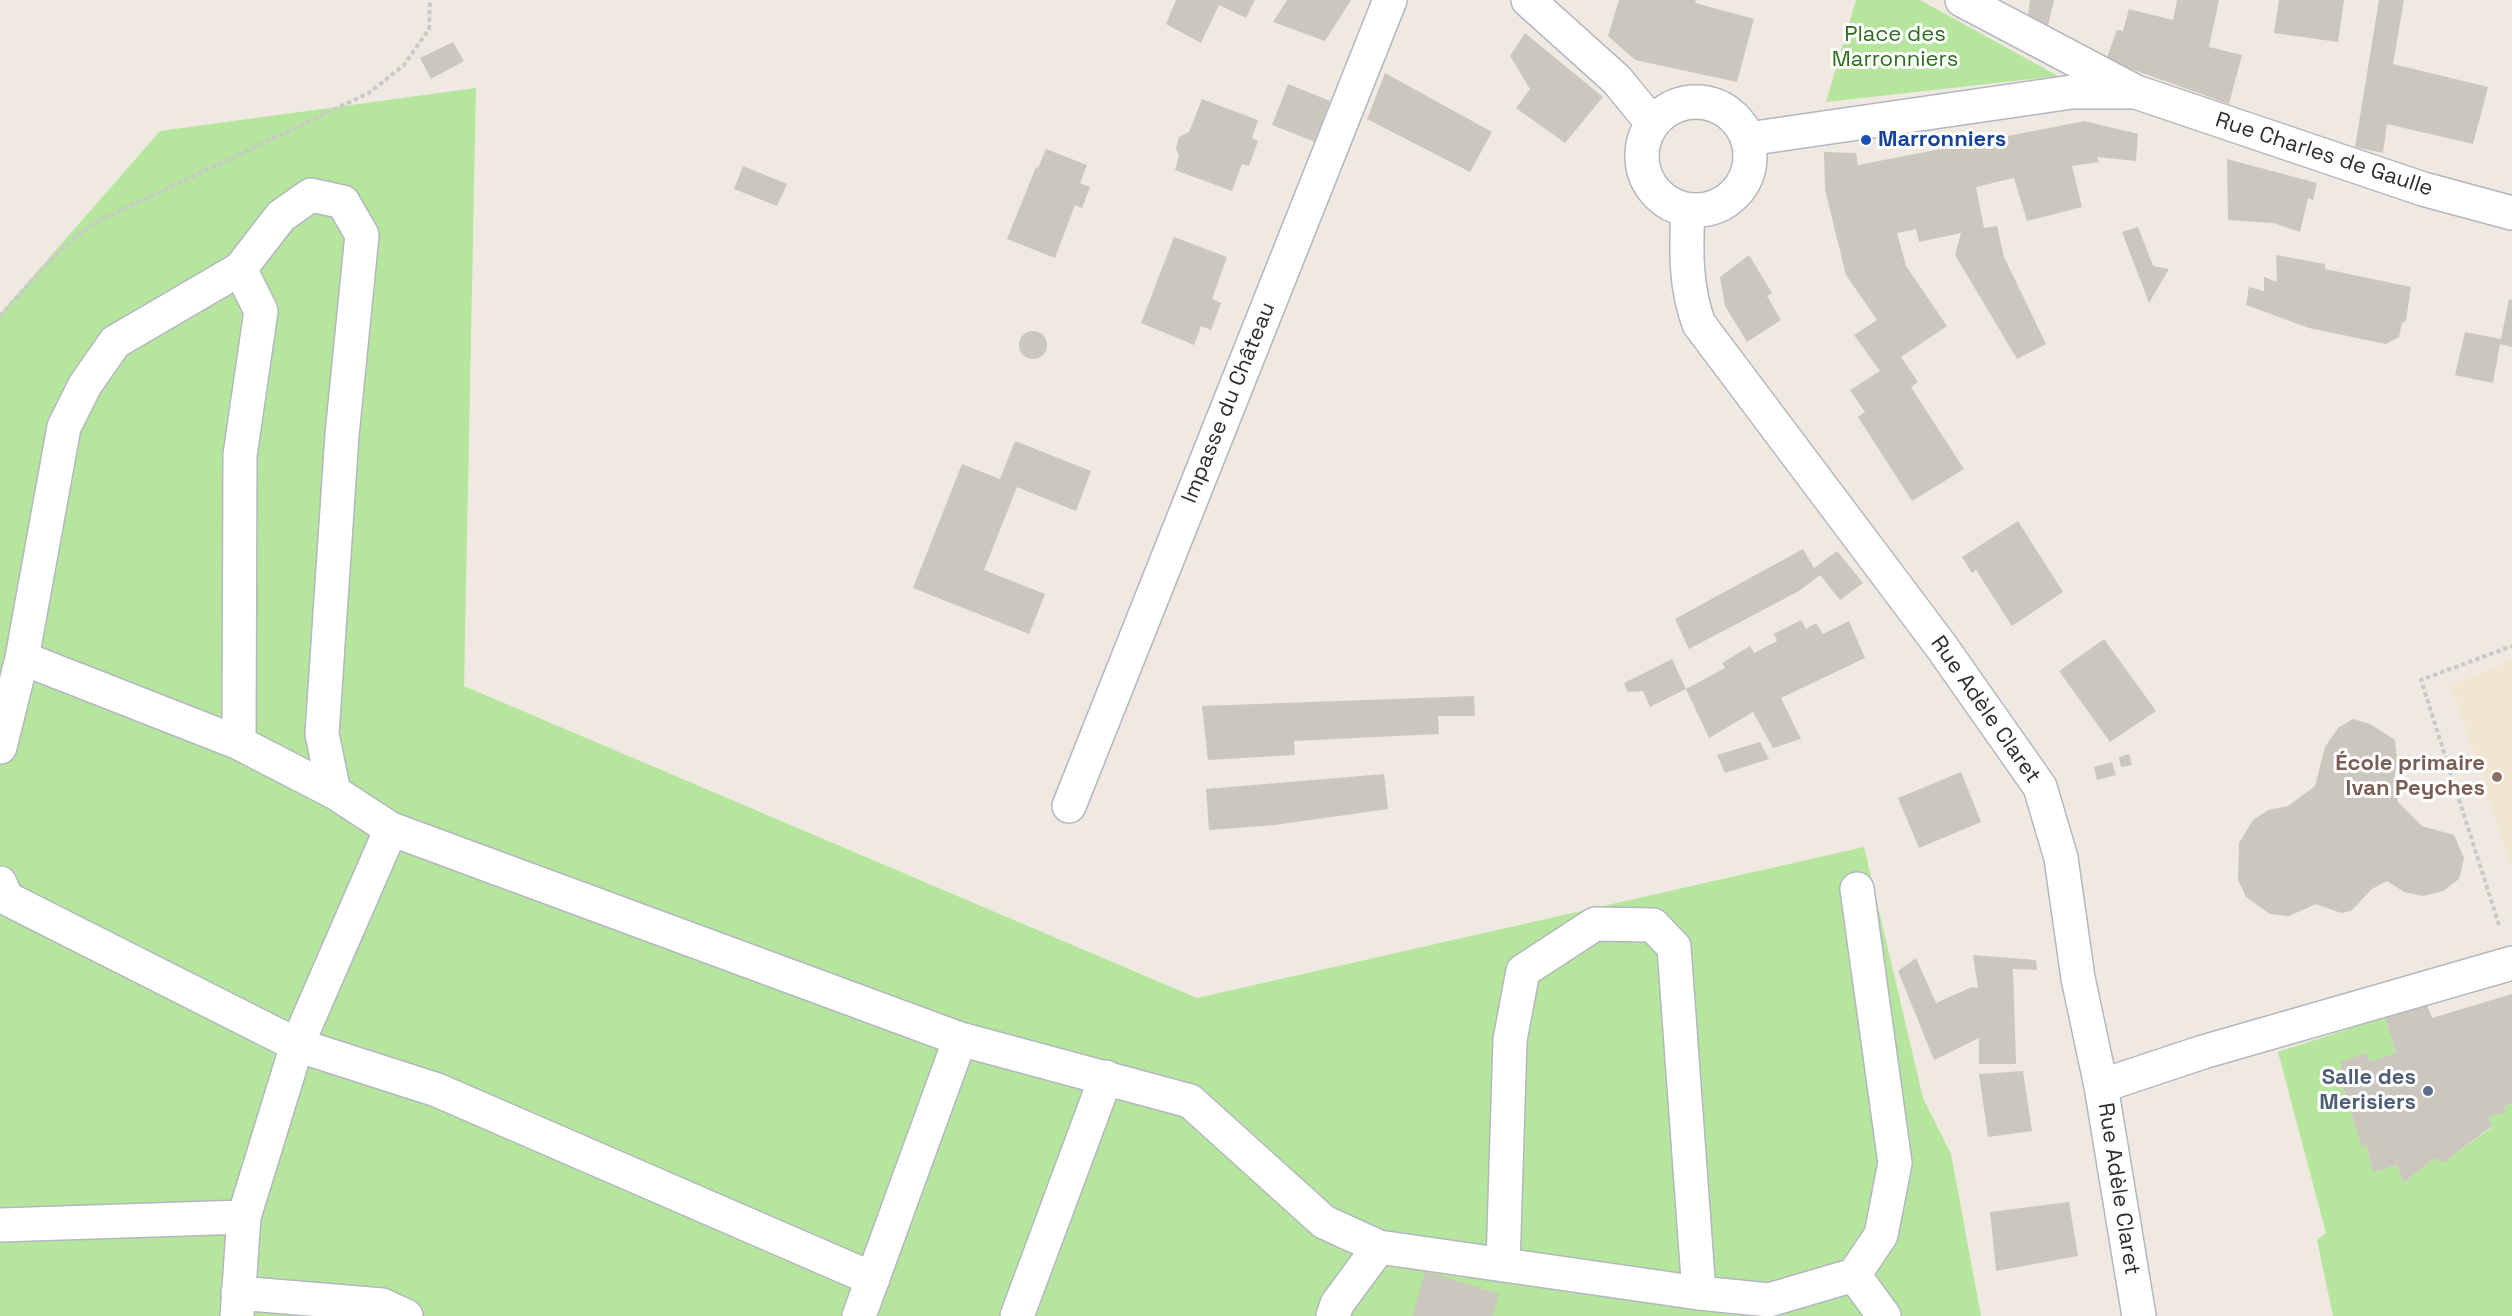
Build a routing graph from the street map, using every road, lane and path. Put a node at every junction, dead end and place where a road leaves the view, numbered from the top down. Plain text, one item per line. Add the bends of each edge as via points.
1 (430, 0) edge
2 (1390, 0) edge
3 (1528, 0) edge
4 (1962, 0) edge
5 (2136, 92) junction
6 (1652, 123) junction
7 (1748, 139) junction
8 (1688, 210) junction
9 (2512, 213) edge
10 (240, 269) junction
11 (0, 316) edge
12 (2512, 646) edge
13 (22, 658) junction
14 (239, 743) junction
15 (0, 747) edge
16 (334, 792) junction
17 (1069, 806) dead end
18 (391, 829) junction
19 (0, 883) edge
20 (1857, 889) dead end
21 (2511, 963) edge
22 (960, 1039) junction
23 (297, 1045) junction
24 (1106, 1077) junction
25 (2101, 1086) junction
26 (244, 1217) junction
27 (0, 1225) edge
28 (1379, 1247) junction
29 (1503, 1265) junction
30 (1854, 1275) junction
31 (873, 1279) junction
32 (1699, 1293) junction
33 (238, 1304) edge
34 (406, 1316) edge
35 (859, 1316) edge
36 (1017, 1316) edge
37 (1333, 1316) edge
38 (1884, 1316) edge
39 (2139, 1316) edge

1 - 11 path via 429,29 404,65 369,93 92,224 54,256
2 - 17 street, Impasse du Château
3 - 6 street via 1617,80
4 - 5 street
5 - 7 street via 2072,92
5 - 9 street, Rue Charles de Gaulle via 2423,189
6 - 7 street via 1667,109 1685,102 1705,101 1724,108 1739,122
6 - 8 street via 1644,137 1643,169 1649,183 1672,205
7 - 8 street via 1750,164 1741,186 1723,203
8 - 25 street, Rue Adèle Claret via 1686,254 1691,303 1699,324 1941,646 2040,787 2061,858 2078,978
10 - 13 street via 115,342 85,385 64,427
10 - 14 street via 261,311 240,455
10 - 16 street via 281,216 311,195 343,202 362,235 342,435 322,734
12 - 21 path via 2421,680
13 - 14 street
13 - 15 street
14 - 16 street
16 - 18 street
18 - 22 street
18 - 23 street
19 - 23 street via 6,898
20 - 30 street via 1895,1163 1881,1235
21 - 25 street via 2203,1052
22 - 24 street
22 - 31 street
23 - 26 street
23 - 31 street via 437,1090
24 - 28 street via 1190,1101 1324,1222
24 - 36 street
25 - 39 street, Rue Adèle Claret
26 - 27 street
26 - 33 street
28 - 29 street
28 - 37 street via 1337,1304
29 - 32 street
29 - 32 street via 1510,1040 1523,971 1594,924 1653,925 1674,946
30 - 32 street via 1769,1299
30 - 38 street
31 - 35 street
33 - 34 street via 382,1305

